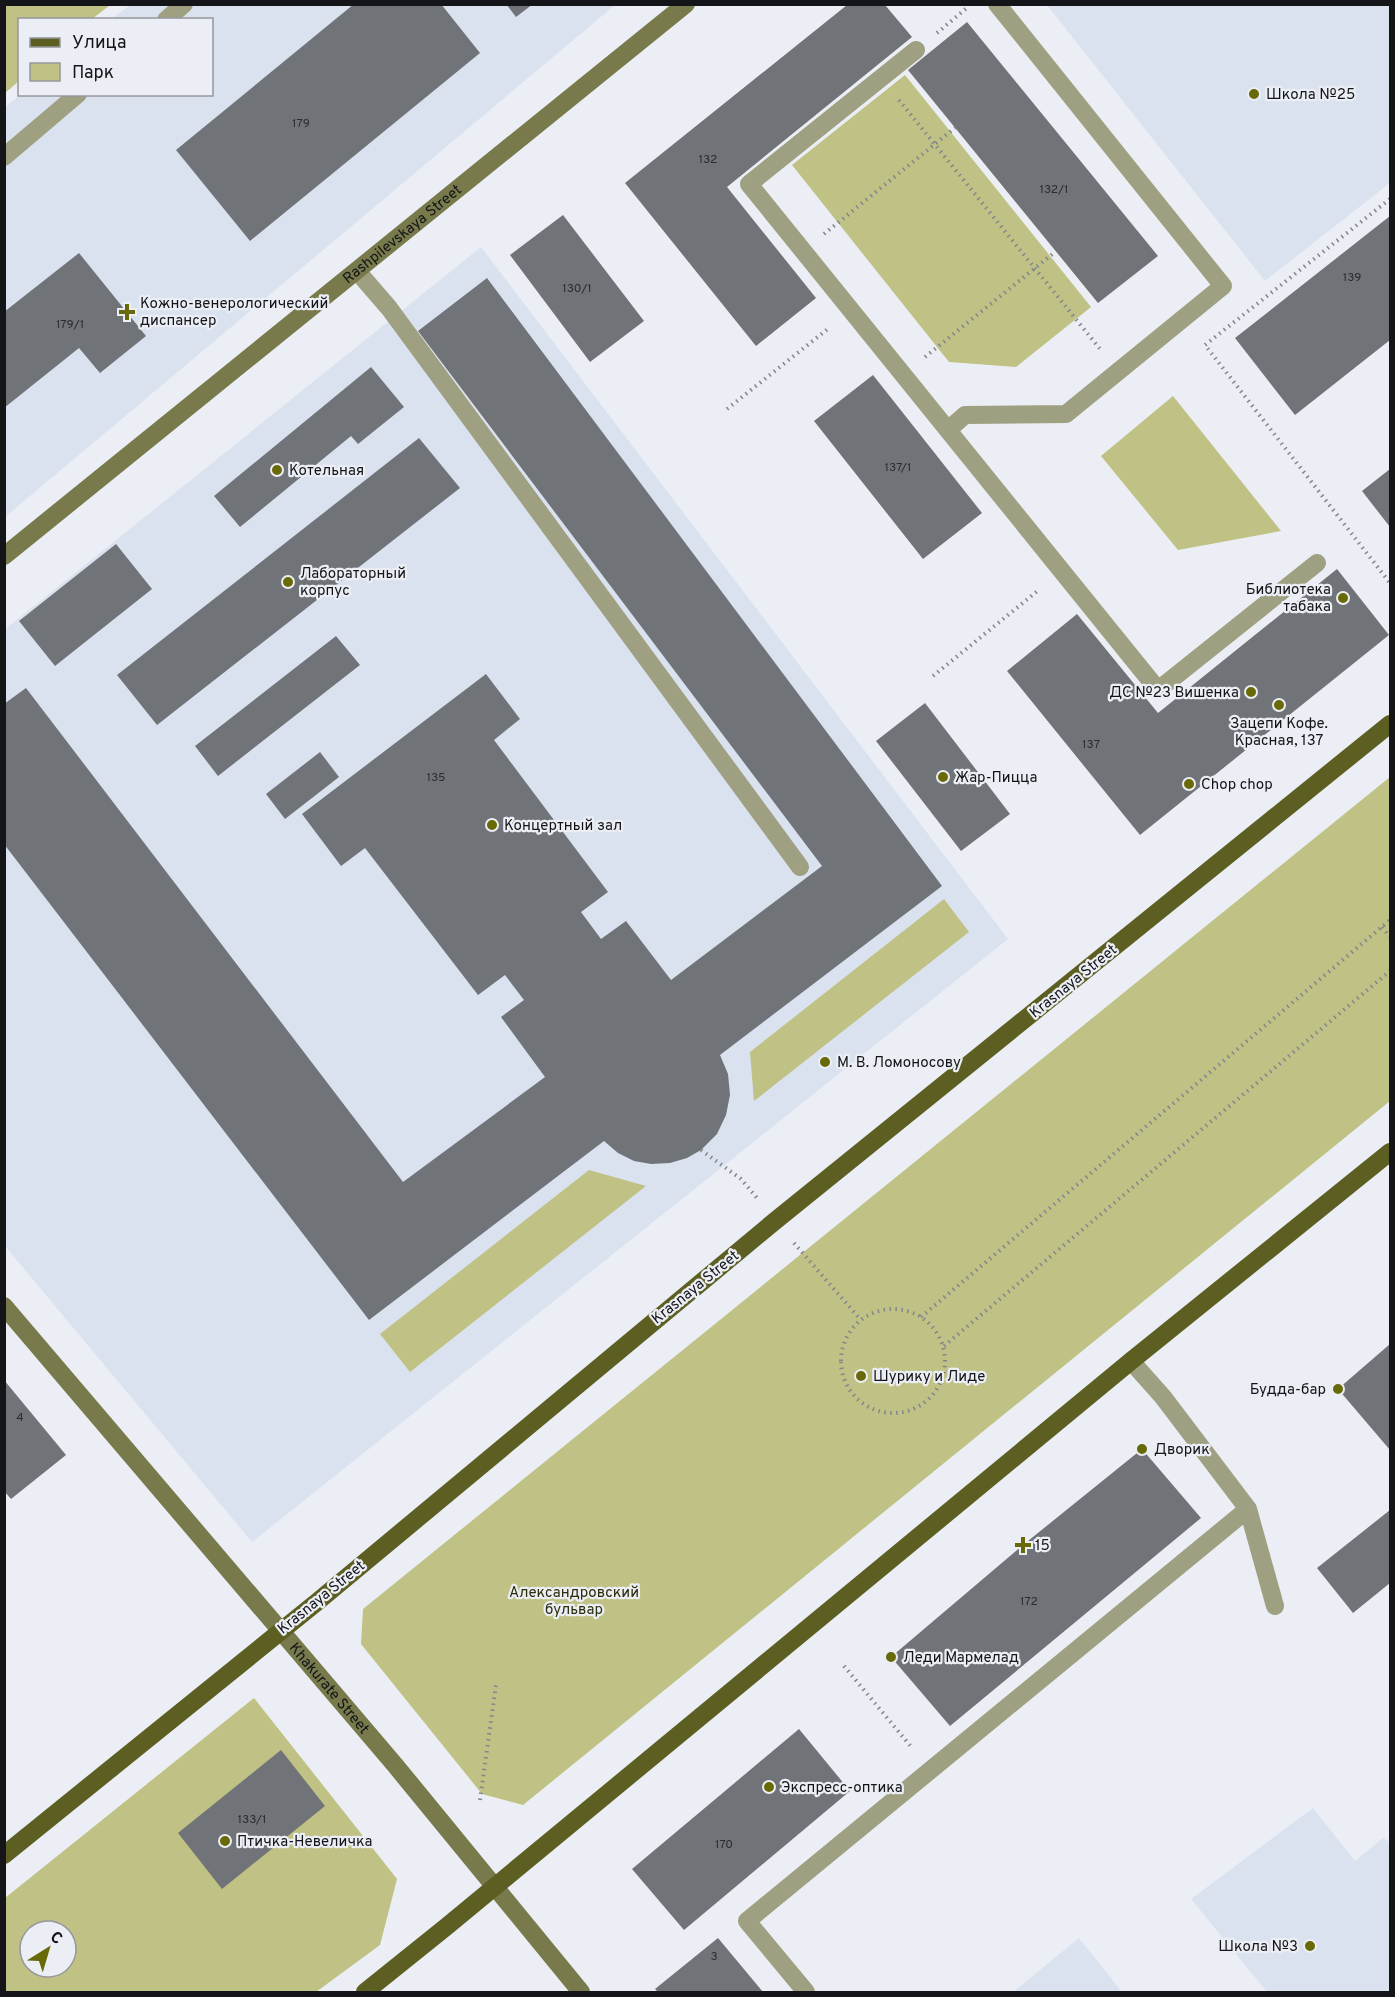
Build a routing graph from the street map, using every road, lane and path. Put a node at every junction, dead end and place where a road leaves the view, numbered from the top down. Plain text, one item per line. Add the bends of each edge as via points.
1 (184, 4) edge
2 (686, 4) edge
3 (971, 4) edge
4 (997, 4) edge
5 (168, 18) edge
6 (916, 50) joint
7 (882, 79) junction
8 (76, 96) edge
9 (956, 127) dead end
10 (935, 145) junction
11 (4, 157) edge
12 (1390, 199) edge
13 (803, 251) junction
14 (1055, 252) dead end
15 (1035, 269) junction
16 (357, 271) junction
17 (851, 310) junction
18 (1119, 372) junction
19 (903, 375) junction
20 (727, 410) dead end
21 (948, 430) junction
22 (4, 556) edge
23 (1317, 563) dead end
24 (1062, 571) junction
25 (1390, 583) edge
26 (933, 675) dead end
27 (1390, 724) edge
28 (800, 867) dead end
29 (1390, 920) edge
30 (1382, 927) junction
31 (1390, 937) edge
32 (1390, 971) edge
33 (1390, 1152) edge
34 (4, 1306) edge
35 (921, 1317) junction
36 (944, 1347) junction
37 (1131, 1362) junction
38 (1248, 1509) junction
39 (1275, 1606) dead end
40 (281, 1629) junction
41 (844, 1666) dead end
42 (496, 1684) dead end
43 (931, 1770) junction
44 (480, 1800) dead end
45 (4, 1855) edge
46 (495, 1887) junction
47 (365, 1992) edge
48 (581, 1992) edge
49 (806, 1992) edge

1 - 5 lane
2 - 16 street, Rashpilevskaya Street
3 - 6 path
4 - 18 lane via 1223,286
6 - 7 lane
7 - 10 path
7 - 13 lane via 749,184
8 - 11 lane
9 - 10 path
10 - 13 path
10 - 15 path
12 - 25 path via 1205,345
13 - 17 lane
14 - 15 path
15 - 18 path
15 - 19 path
16 - 22 street, Rashpilevskaya Street
16 - 28 lane via 389,308
17 - 19 lane
17 - 20 path
18 - 21 lane via 1066,414 965,415
19 - 21 lane
21 - 24 lane
23 - 24 lane via 1158,690
24 - 26 path
27 - 40 main road, Krasnaya Street via 776,1221
29 - 30 path
30 - 31 path
30 - 35 path
32 - 36 path
33 - 37 main road
34 - 40 street, Khakurate Street
35 - 36 path via 935,1330
35 - 36 path via 891,1308 860,1319 842,1346 840,1362 851,1393 867,1406 886,1413 907,1412 925,1402 939,1387 945,1367
37 - 38 lane via 1163,1397
37 - 46 main road
38 - 39 lane
38 - 43 lane
40 - 45 main road, Krasnaya Street
40 - 46 street, Khakurate Street
41 - 43 path
42 - 44 path
43 - 49 lane via 747,1921
46 - 47 main road
46 - 48 street, Khakurate Street

